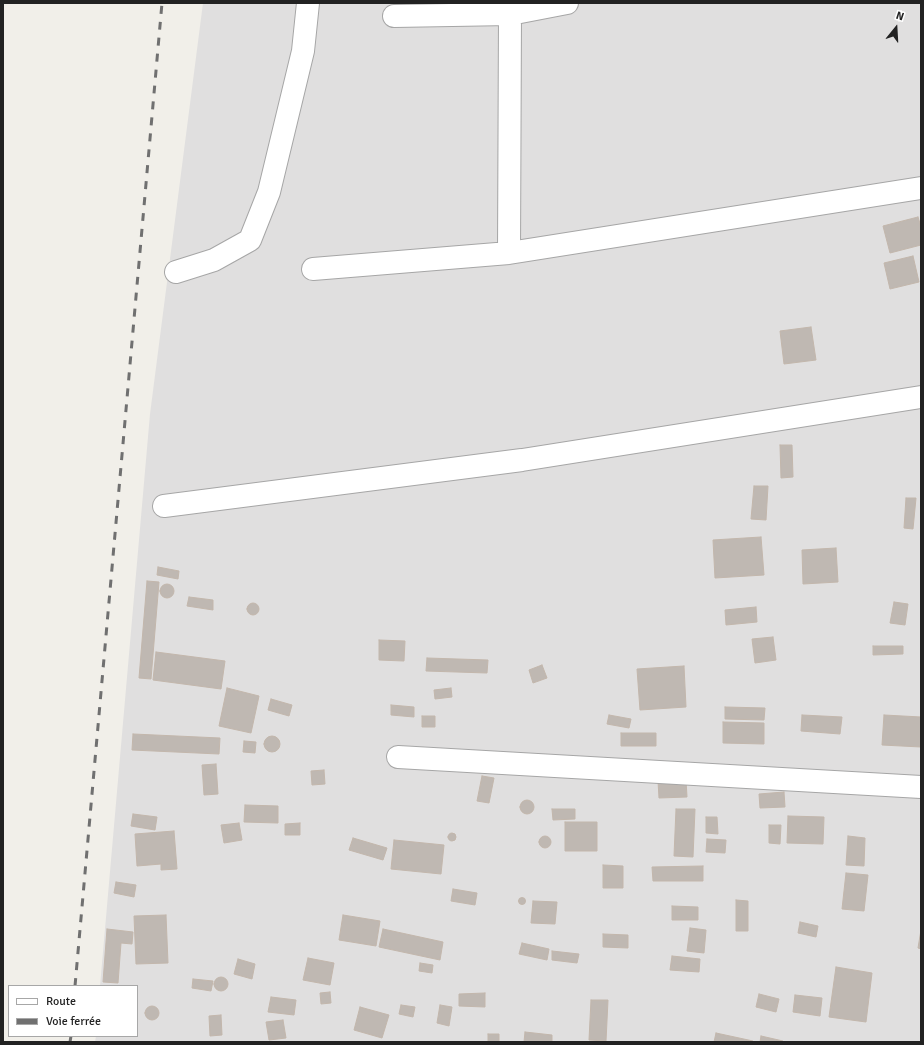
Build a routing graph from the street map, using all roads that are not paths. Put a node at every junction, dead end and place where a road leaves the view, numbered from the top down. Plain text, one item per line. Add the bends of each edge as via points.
1 (308, 3) edge
2 (567, 3) edge
3 (510, 14) junction
4 (394, 16) dead end
5 (921, 188) edge
6 (509, 253) junction
7 (313, 269) dead end
8 (176, 272) dead end
9 (921, 397) edge
10 (164, 506) dead end
11 (398, 757) dead end
12 (921, 787) edge

1 - 8 street via 303,51 269,192 250,240 214,260
2 - 3 street
3 - 4 street
3 - 6 street
5 - 6 street
6 - 7 street
9 - 10 street via 522,460
11 - 12 street

